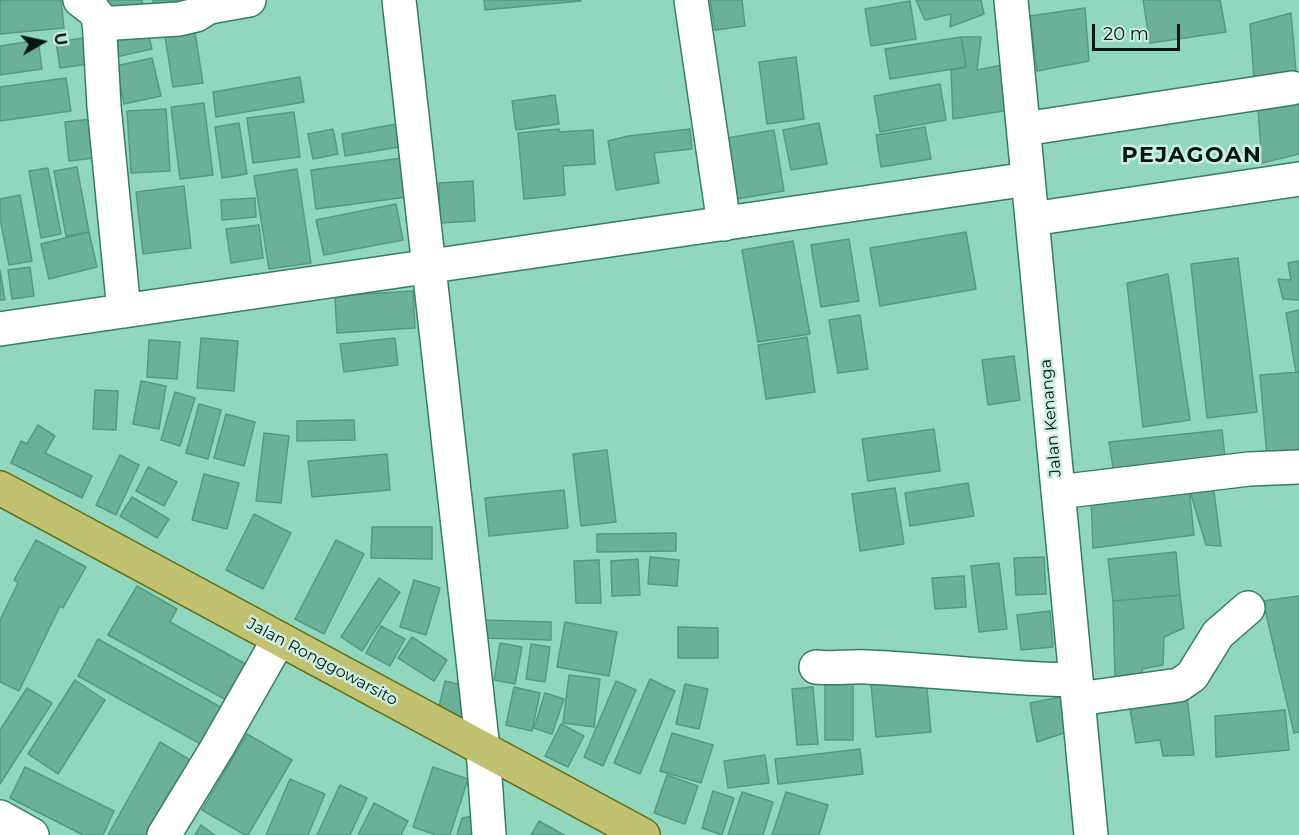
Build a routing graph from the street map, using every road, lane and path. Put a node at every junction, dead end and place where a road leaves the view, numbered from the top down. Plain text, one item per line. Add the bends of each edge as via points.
1 (249, 0) edge
2 (399, 0) edge
3 (691, 0) edge
4 (1011, 0) edge
5 (90, 12) edge
6 (1292, 88) dead end
7 (1024, 129) junction
8 (1028, 179) junction
9 (1299, 179) edge
10 (1032, 219) junction
11 (724, 224) junction
12 (429, 267) junction
13 (124, 311) junction
14 (0, 329) edge
15 (1299, 467) edge
16 (0, 488) edge
17 (1058, 492) junction
18 (1248, 608) dead end
19 (279, 639) junction
20 (816, 667) dead end
21 (1077, 689) junction
22 (483, 748) junction
23 (0, 817) edge
24 (32, 835) edge
25 (164, 835) edge
26 (489, 835) edge
27 (643, 835) edge
28 (1091, 835) edge

1 - 5 street via 207,8 179,19
2 - 12 street
3 - 11 street
4 - 7 street, Jalan Kenanga
5 - 13 street via 104,106
6 - 7 street
7 - 8 street, Jalan Kenanga
8 - 10 street, Jalan Kenanga
8 - 11 street
9 - 10 street
10 - 17 street, Jalan Kenanga
11 - 12 street
12 - 13 street
12 - 22 street
13 - 14 street
15 - 17 street via 1249,469
16 - 19 main road, Jalan Ronggowarsito
17 - 21 street, Jalan Kenanga
18 - 21 street via 1218,634 1192,676 1179,685
19 - 22 main road, Jalan Ronggowarsito
19 - 25 street
20 - 21 street via 968,673
21 - 28 street, Jalan Kenanga
22 - 26 street
22 - 27 main road, Jalan Ronggowarsito
23 - 24 street

